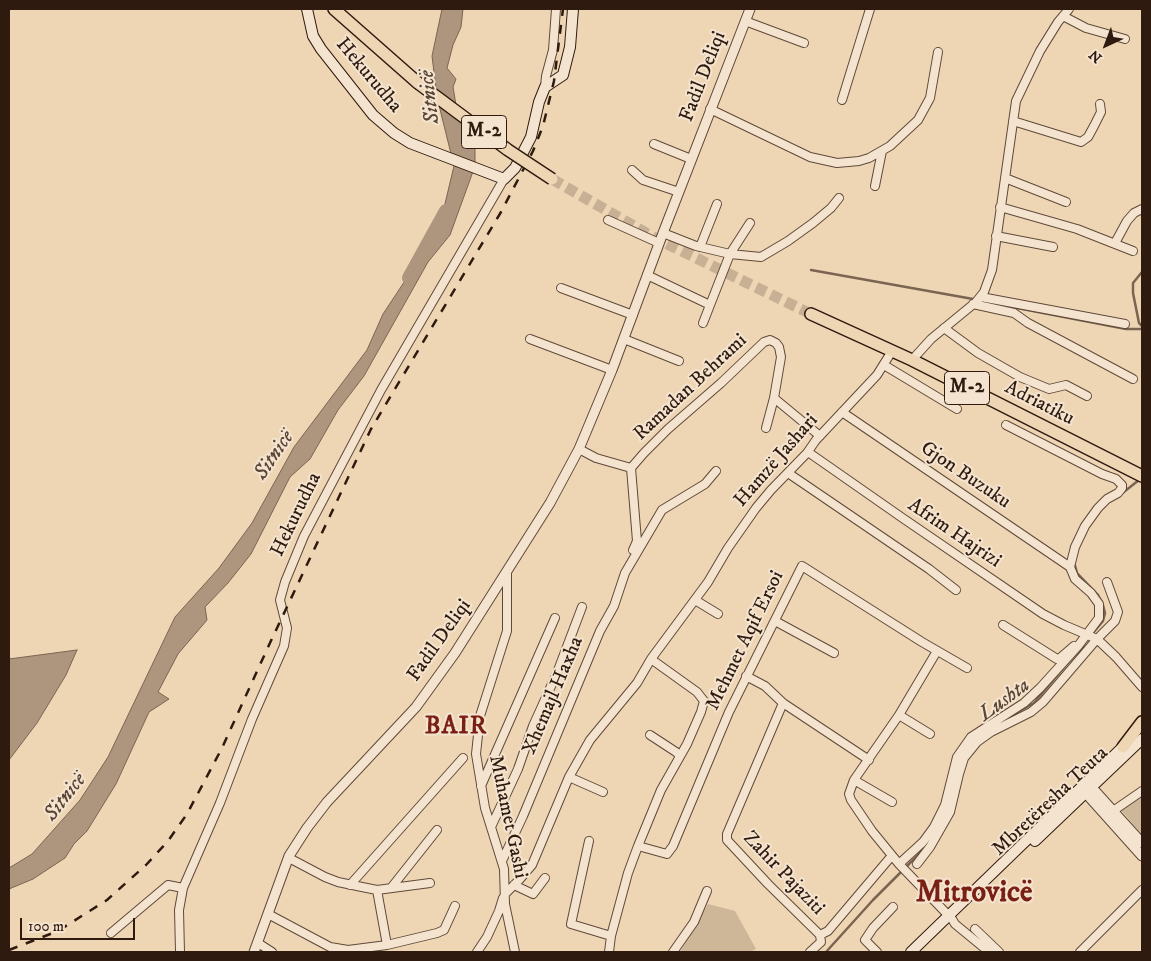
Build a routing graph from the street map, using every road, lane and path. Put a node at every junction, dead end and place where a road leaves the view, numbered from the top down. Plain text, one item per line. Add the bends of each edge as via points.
1 (334, 9) edge
2 (556, 9) edge
3 (573, 9) edge
4 (750, 9) edge
5 (870, 9) edge
6 (1069, 9) edge
7 (308, 10) edge
8 (1064, 16) junction
9 (745, 20) junction
10 (1125, 39) dead end
11 (804, 42) dead end
12 (938, 52) dead end
13 (545, 87) junction
14 (842, 100) dead end
15 (1100, 104) dead end
16 (710, 110) junction
17 (1013, 121) junction
18 (654, 144) dead end
19 (882, 151) junction
20 (691, 159) junction
21 (632, 170) dead end
22 (504, 178) junction
23 (552, 178) tunnel mouth
24 (1005, 178) junction
25 (875, 186) dead end
26 (679, 192) junction
27 (839, 198) dead end
28 (1066, 202) dead end
29 (717, 204) dead end
30 (1000, 207) junction
31 (1142, 209) edge
32 (608, 220) dead end
33 (750, 223) dead end
34 (663, 233) junction
35 (996, 236) junction
36 (659, 243) junction
37 (1115, 243) junction
38 (700, 247) junction
39 (1053, 247) dead end
40 (1133, 250) dead end
41 (730, 254) junction
42 (647, 275) junction
43 (562, 288) dead end
44 (977, 300) junction
45 (710, 305) junction
46 (811, 314) tunnel mouth
47 (633, 315) junction
48 (703, 323) dead end
49 (1126, 324) dead end
50 (944, 328) junction
51 (530, 339) dead end
52 (624, 339) junction
53 (892, 351) junction
54 (912, 360) junction
55 (679, 361) dead end
56 (884, 365) junction
57 (612, 370) junction
58 (1133, 379) dead end
59 (1087, 396) dead end
60 (774, 398) junction
61 (956, 409) dead end
62 (842, 412) junction
63 (1006, 425) dead end
64 (766, 428) dead end
65 (820, 436) junction
66 (579, 449) junction
67 (808, 452) junction
68 (631, 468) junction
69 (716, 471) dead end
70 (788, 473) junction
71 (1142, 476) edge
72 (1070, 567) junction
73 (507, 572) junction
74 (625, 573) junction
75 (1106, 582) dead end
76 (956, 590) dead end
77 (695, 600) junction
78 (582, 607) dead end
79 (718, 614) dead end
80 (555, 618) dead end
81 (775, 621) junction
82 (1003, 625) dead end
83 (1087, 634) junction
84 (1097, 639) junction
85 (1078, 646) junction
86 (937, 651) junction
87 (834, 653) dead end
88 (651, 659) junction
89 (967, 668) dead end
90 (746, 676) junction
91 (1142, 687) edge
92 (1034, 694) junction
93 (1043, 702) junction
94 (783, 703) junction
95 (899, 715) junction
96 (1142, 722) edge
97 (1142, 730) edge
98 (930, 734) dead end
99 (650, 735) dead end
100 (1142, 739) edge
101 (1123, 747) junction
102 (680, 756) junction
103 (463, 758) dead end
104 (869, 760) junction
105 (569, 777) junction
106 (854, 780) junction
107 (481, 786) junction
108 (1086, 787) junction
109 (1142, 791) edge
110 (603, 792) dead end
111 (892, 802) dead end
112 (1113, 811) junction
113 (491, 827) junction
114 (437, 830) dead end
115 (589, 841) dead end
116 (1142, 843) edge
117 (638, 846) junction
118 (1142, 856) edge
119 (893, 857) junction
120 (289, 858) junction
121 (502, 861) junction
122 (917, 864) dead end
123 (900, 865) junction
124 (545, 878) dead end
125 (430, 883) dead end
126 (350, 885) junction
127 (514, 885) junction
128 (183, 888) junction
129 (391, 888) junction
130 (377, 890) junction
131 (505, 890) junction
132 (1142, 890) edge
133 (706, 891) dead end
134 (454, 906) dead end
135 (894, 907) dead end
136 (268, 914) junction
137 (950, 917) junction
138 (975, 929) dead end
139 (111, 933) dead end
140 (820, 935) junction
141 (611, 936) junction
142 (258, 943) junction
143 (387, 945) junction
144 (180, 952) edge
145 (254, 952) edge
146 (272, 952) edge
147 (477, 952) edge
148 (515, 952) edge
149 (609, 952) edge
150 (673, 952) edge
151 (810, 952) edge
152 (877, 952) edge
153 (911, 952) edge
154 (918, 952) edge
155 (989, 952) edge
156 (999, 952) edge
157 (1080, 952) edge

1 - 23 main road, M-2, bridge via 418,83 508,150
2 - 13 street via 553,50
3 - 13 main road via 570,47 563,75
4 - 9 street, Fadil Deliqi
5 - 14 street
6 - 8 street
7 - 22 main road, Hekurudha via 313,36 321,49 373,115 410,143
8 - 10 street via 1086,28
8 - 17 street via 1040,52 1016,101
9 - 11 street
9 - 16 street, Fadil Deliqi
12 - 19 street via 925,109 898,140
13 - 22 main road, Hekurudha via 530,136 515,168
15 - 17 street via 1101,112 1088,137 1081,142
16 - 19 street via 795,152 823,161 859,161
16 - 20 street, Fadil Deliqi
17 - 24 street
18 - 20 street
19 - 25 street
20 - 26 street, Fadil Deliqi
21 - 26 street via 642,180
22 - 128 street, Hekurudha via 381,390 304,536 280,600 287,628 284,646
24 - 28 street
24 - 30 street
26 - 34 street, Fadil Deliqi
27 - 41 street via 813,223 769,253 761,257
29 - 38 street
30 - 35 street
30 - 37 street
31 - 37 street via 1127,220
32 - 36 street
33 - 41 street
34 - 36 street, Fadil Deliqi
34 - 38 street
35 - 39 street
35 - 44 street via 992,270
36 - 42 street, Fadil Deliqi
37 - 40 street
38 - 41 street
41 - 45 street
42 - 45 street
42 - 47 street, Fadil Deliqi
43 - 47 street
44 - 49 street
44 - 50 street
44 - 58 street via 1014,313
45 - 48 street
46 - 53 main road, Adriatiku / M-2
47 - 52 street, Fadil Deliqi
50 - 54 street
50 - 59 street via 978,353 1020,377 1049,389 1066,385
51 - 57 street
52 - 55 street
52 - 57 street, Fadil Deliqi
53 - 54 main road, Adriatiku / M-2
53 - 56 street, Hamzë Jashari
54 - 71 main road, Adriatiku / M-2
56 - 61 street
56 - 62 street, Hamzë Jashari
57 - 66 street, Fadil Deliqi
60 - 64 street, Ramadan Behrami
60 - 65 street
60 - 68 street, Ramadan Behrami via 781,357 778,347 770,340 668,429
62 - 65 street, Hamzë Jashari
62 - 72 street, Gjon Buzuku
63 - 72 street via 1122,484 1122,488 1098,508 1085,526
65 - 67 street, Hamzë Jashari
66 - 68 street, Ramadan Behrami via 596,458
66 - 73 street, Fadil Deliqi
67 - 70 street, Hamzë Jashari
67 - 83 street, Afrim Hajrizi via 1015,595 1064,625
68 - 74 street, Xhemajl Haxha via 637,541
69 - 74 street, Xhemajl Haxha via 705,484 662,510
70 - 76 street
70 - 77 street, Hamzë Jashari via 756,508
72 - 83 street via 1075,579 1099,604 1099,618
73 - 107 street, Muhamet Gashi via 507,631 480,716 477,736
73 - 120 street, Fadil Deliqi via 416,707 327,802
74 - 121 street, Xhemajl Haxha via 614,606 600,631
75 - 84 street via 1118,612 1115,621
77 - 79 street
77 - 88 street, Hamzë Jashari
78 - 113 street via 557,674
80 - 107 street
81 - 86 street, Mehmet Aqif Ersoi via 802,566
81 - 87 street
81 - 90 street, Mehmet Aqif Ersoi
82 - 85 street via 1057,658 1072,646
83 - 84 street, Afrim Hajrizi
83 - 85 street
84 - 91 street, Afrim Hajrizi
84 - 93 street
85 - 92 street
86 - 89 street, Mehmet Aqif Ersoi
86 - 95 street
88 - 102 street via 697,692 704,701
88 - 105 street, Hamzë Jashari via 637,683 590,740
90 - 94 street via 765,686
90 - 117 street, Mehmet Aqif Ersoi via 673,846 667,854
92 - 93 street
92 - 123 street via 971,737 957,757 945,805 934,827
93 - 122 street via 1031,712 991,732 964,758 950,812
94 - 104 street
94 - 140 street, Zahir Pajaziti via 727,840
95 - 98 street
95 - 104 street
96 - 101 main road
97 - 101 main road, Mbretëresha Teuta
99 - 102 street
100 - 108 main road, Mbretëresha Teuta
101 - 108 main road, Mbretëresha Teuta
102 - 117 street via 664,784
103 - 126 street
104 - 106 street
105 - 110 street
105 - 127 street, Hamzë Jashari via 532,865
106 - 111 street
106 - 119 street via 849,794 851,800
107 - 113 street, Muhamet Gashi
108 - 112 street
108 - 118 street
108 - 137 main road, Mbretëresha Teuta
109 - 112 street
112 - 116 street
113 - 121 street, Muhamet Gashi
114 - 129 street
115 - 141 street via 570,924
117 - 141 street
119 - 123 street
119 - 140 street via 828,931
120 - 126 street via 325,877
120 - 136 street, Fadil Deliqi
121 - 131 street, Muhamet Gashi
123 - 137 street
124 - 127 street via 533,894
125 - 129 street
126 - 130 street
127 - 131 street, Hamzë Jashari
128 - 139 street via 168,886
128 - 144 street, Hekurudha via 179,910
129 - 130 street
130 - 143 street
131 - 147 street via 499,911
131 - 148 street, Muhamet Gashi
132 - 157 street
133 - 150 street via 694,922
134 - 143 street via 444,930
135 - 152 street via 865,940
136 - 142 street, Fadil Deliqi
136 - 143 street via 330,947 348,950
137 - 153 main road, Mbretëresha Teuta
137 - 154 main road, Mbretëresha Teuta
137 - 155 street via 954,924
138 - 156 street
140 - 151 street, Zahir Pajaziti via 821,942
141 - 149 street
142 - 145 street, Fadil Deliqi
142 - 146 street

